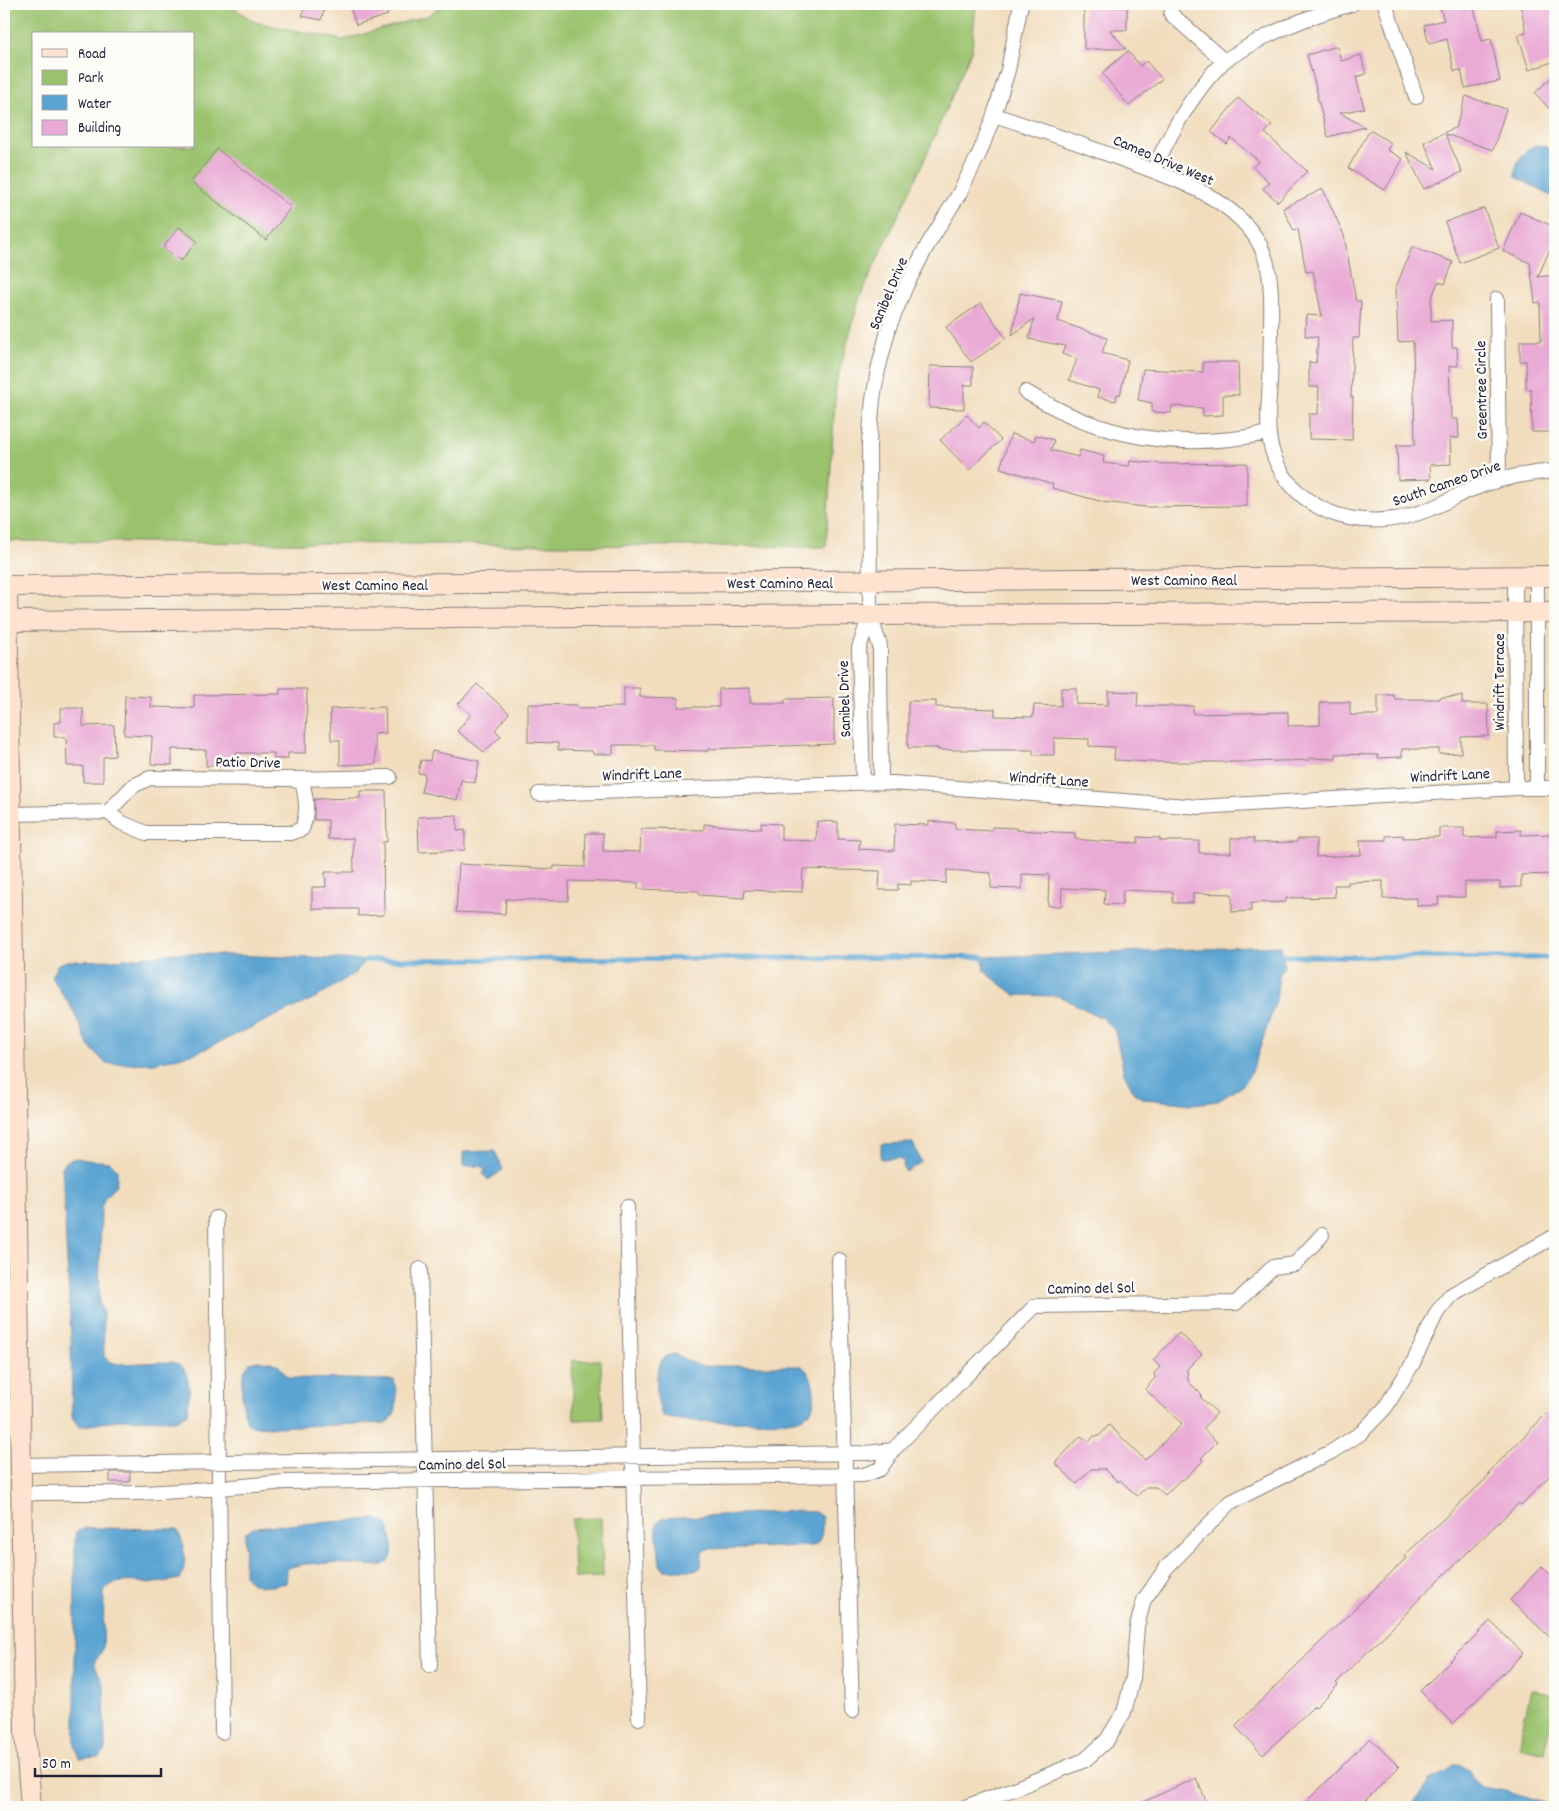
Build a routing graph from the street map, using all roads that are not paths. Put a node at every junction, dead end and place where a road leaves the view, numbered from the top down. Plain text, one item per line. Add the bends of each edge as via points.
1 (1021, 4) edge
2 (1352, 4) edge
3 (1385, 4) edge
4 (1171, 14) dead end
5 (1224, 62) junction
6 (1416, 97) dead end
7 (994, 115) junction
8 (1153, 171) junction
9 (1497, 299) dead end
10 (1026, 392) dead end
11 (1268, 432) junction
12 (1555, 471) edge
13 (1499, 480) junction
14 (1297, 490) joint
15 (1515, 576) junction
16 (1546, 576) edge
17 (869, 581) junction
18 (6, 586) edge
19 (1515, 613) junction
20 (1546, 613) edge
21 (870, 615) junction
22 (6, 621) edge
23 (390, 777) dead end
24 (291, 779) junction
25 (881, 782) junction
26 (863, 783) junction
27 (1537, 787) junction
28 (1516, 788) junction
29 (1555, 788) edge
30 (539, 794) dead end
31 (108, 812) junction
32 (11, 814) junction
33 (628, 1207) dead end
34 (216, 1218) dead end
35 (1322, 1235) dead end
36 (1555, 1236) edge
37 (839, 1260) dead end
38 (420, 1270) dead end
39 (894, 1450) junction
40 (844, 1453) junction
41 (634, 1456) junction
42 (425, 1460) junction
43 (218, 1462) junction
44 (20, 1465) junction
45 (844, 1475) junction
46 (634, 1478) junction
47 (425, 1481) junction
48 (219, 1489) junction
49 (21, 1494) junction
50 (430, 1666) dead end
51 (852, 1711) dead end
52 (639, 1718) dead end
53 (222, 1732) dead end
54 (31, 1807) edge
55 (965, 1807) edge

1 - 7 street, Sanibel Drive via 1008,70
2 - 5 street via 1263,37
3 - 6 street
4 - 5 street
5 - 8 street via 1172,131
7 - 8 street, Cameo Drive West
7 - 17 street, Sanibel Drive via 959,194 906,286 878,370 869,443
8 - 11 street, Cameo Drive West via 1189,185 1236,215 1253,233 1264,255 1271,291
9 - 13 street, Greentree Circle
10 - 11 street via 1084,421 1147,438 1212,441
11 - 14 street, Cameo Drive West via 1270,446 1281,470
12 - 13 street, South Cameo Drive
13 - 14 street, South Cameo Drive via 1411,516 1388,520 1341,517 1317,506
15 - 16 street, West Camino Real
15 - 17 street, West Camino Real
15 - 19 street, Windrift Terrace
16 - 20 street
17 - 18 street, West Camino Real
17 - 21 street, Sanibel Drive
18 - 22 street
19 - 20 street, West Camino Real
19 - 21 street, West Camino Real
19 - 28 street, Windrift Terrace
20 - 27 street
21 - 22 street, West Camino Real
21 - 25 street, Sanibel Drive via 880,646
21 - 26 street, Sanibel Drive via 859,648
22 - 32 street
23 - 24 street
24 - 31 street, Patio Drive via 150,778 133,786
24 - 31 street, Patio Drive via 302,783 307,818 302,829 291,833 146,833 120,822
25 - 26 street, Windrift Lane
25 - 28 street, Windrift Lane via 1200,807
26 - 30 street, Windrift Lane
27 - 28 street, Windrift Lane
27 - 29 street, Windrift Lane
31 - 32 street
32 - 44 street
33 - 41 street
34 - 43 street
35 - 39 street, Camino del Sol via 1295,1264 1272,1267 1236,1303 1035,1306
36 - 55 street via 1451,1295 1436,1312 1413,1363 1385,1408 1362,1433 1231,1502 1166,1568 1144,1600 1137,1626 1133,1678 1124,1712 1107,1740 1085,1760
37 - 40 street
38 - 42 street
39 - 40 street, Camino del Sol
39 - 45 street, Camino del Sol via 880,1468 864,1475
40 - 41 street, Camino del Sol
40 - 45 street
41 - 42 street, Camino del Sol
41 - 46 street
42 - 43 street, Camino del Sol
42 - 47 street
43 - 44 street, Camino del Sol
43 - 48 street
44 - 49 street
45 - 46 street, Camino del Sol
45 - 51 street
46 - 47 street, Camino del Sol
46 - 52 street
47 - 48 street, Camino del Sol via 285,1482
47 - 50 street
48 - 49 street, Camino del Sol
48 - 53 street
49 - 54 street via 25,1731

